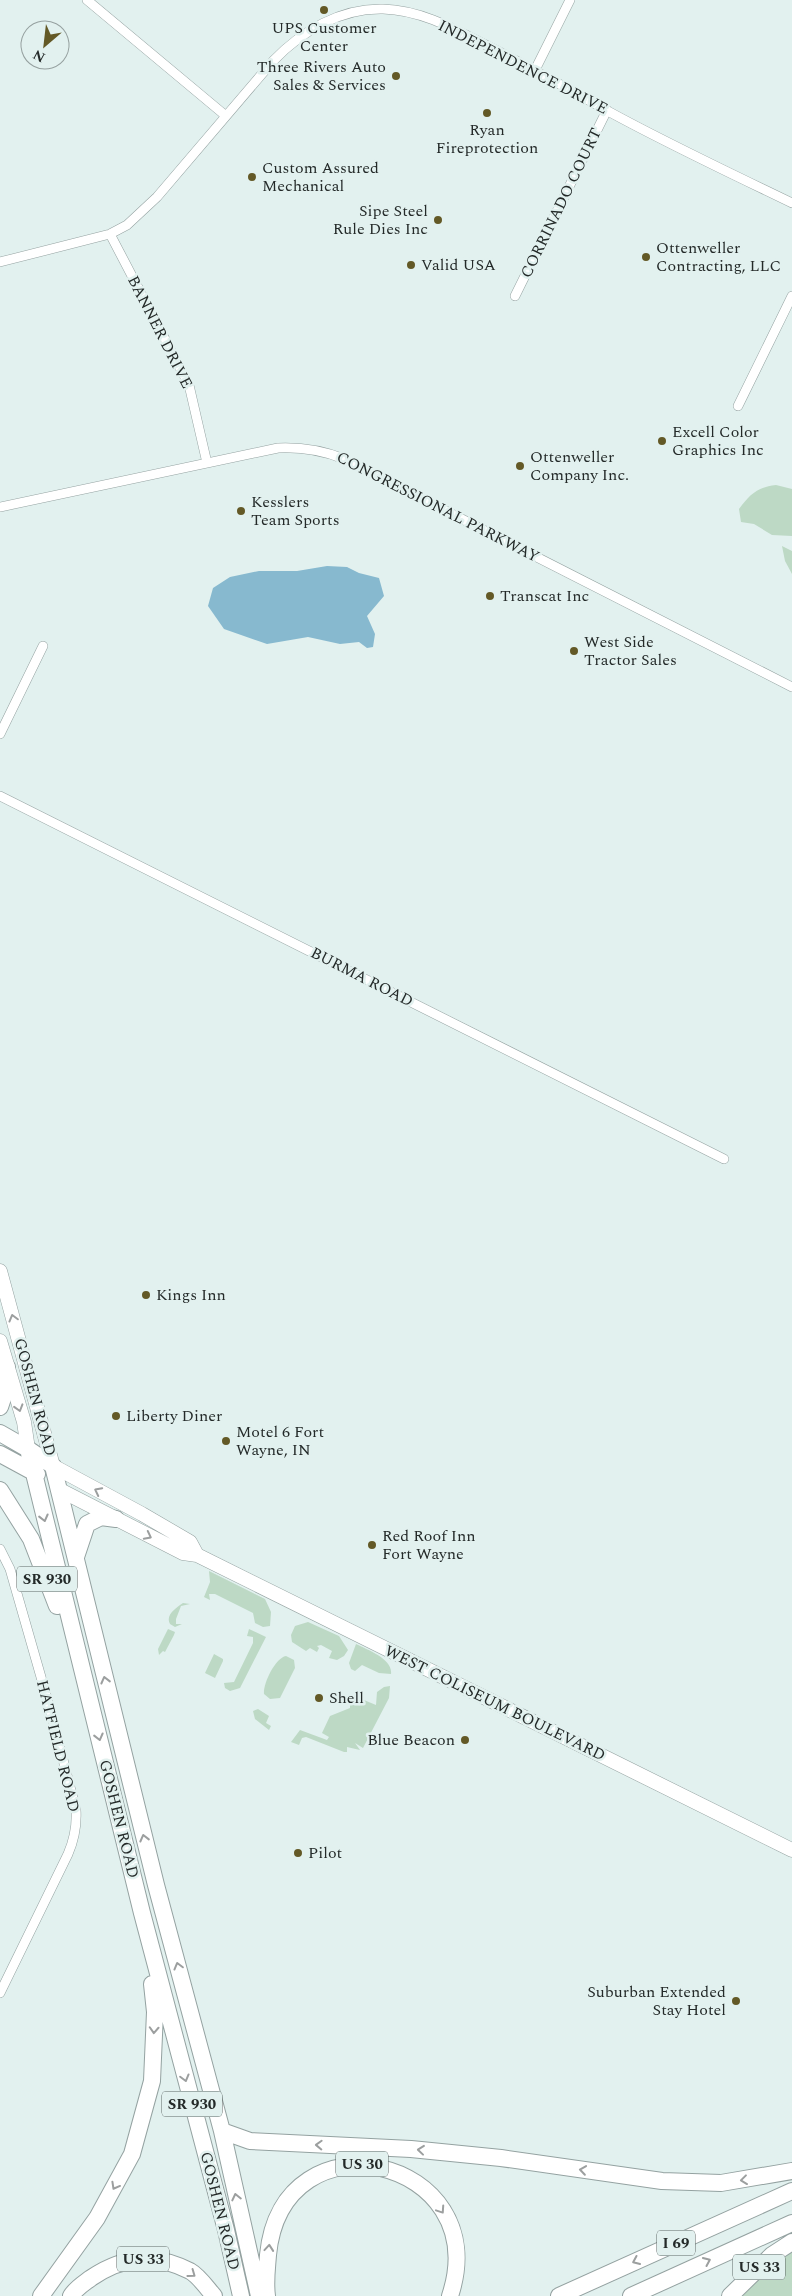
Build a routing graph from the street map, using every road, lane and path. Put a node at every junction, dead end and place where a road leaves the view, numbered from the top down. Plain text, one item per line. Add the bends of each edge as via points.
1 (88, 0) edge
2 (570, 0) edge
3 (535, 70) junction
4 (607, 110) junction
5 (226, 116) junction
6 (792, 203) edge
7 (110, 234) junction
8 (0, 262) edge
9 (515, 296) dead end
10 (792, 296) edge
11 (738, 406) dead end
12 (207, 463) junction
13 (0, 507) edge
14 (44, 646) dead end
15 (792, 687) edge
16 (0, 734) edge
17 (0, 796) edge
18 (724, 1159) dead end
19 (0, 1271) edge
20 (0, 1341) edge
21 (7, 1367) junction
22 (0, 1407) edge
23 (0, 1434) edge
24 (28, 1449) junction
25 (0, 1454) edge
26 (53, 1466) junction
27 (32, 1471) junction
28 (58, 1489) junction
29 (0, 1490) edge
30 (116, 1519) junction
31 (0, 1549) edge
32 (197, 1555) junction
33 (75, 1559) junction
34 (83, 1673) junction
35 (792, 1850) edge
36 (142, 1913) junction
37 (0, 1993) edge
38 (222, 2131) junction
39 (792, 2171) edge
40 (792, 2190) edge
41 (792, 2223) edge
42 (792, 2242) edge
43 (41, 2296) edge
44 (71, 2296) edge
45 (214, 2296) edge
46 (241, 2296) edge
47 (259, 2296) edge
48 (268, 2296) edge
49 (450, 2296) edge
50 (559, 2296) edge
51 (631, 2296) edge
52 (730, 2296) edge

1 - 5 street
2 - 3 street
3 - 4 street, INDEPENDENCE DRIVE
3 - 5 street, INDEPENDENCE DRIVE via 431,19 393,10 364,10 334,18 294,40
4 - 6 street, INDEPENDENCE DRIVE
4 - 9 street, CORRINADO COURT
5 - 7 street, INDEPENDENCE DRIVE via 146,209
7 - 8 street, INDEPENDENCE DRIVE
7 - 12 street, BANNER DRIVE via 189,385
10 - 11 street
12 - 13 street, CONGRESSIONAL PARKWAY
12 - 15 street, CONGRESSIONAL PARKWAY via 297,447 344,459
14 - 16 street
17 - 18 street, BURMA ROAD
26 -> 19 main road, GOSHEN ROAD
20 - 21 main road, GOSHEN ROAD
21 - 22 highway
21 -> 24 main road, GOSHEN ROAD via 24,1422
23 - 24 highway, WEST COLISEUM BOULEVARD
24 - 26 highway, WEST COLISEUM BOULEVARD
24 - 27 highway, GOSHEN ROAD
25 - 27 highway, WEST COLISEUM BOULEVARD
26 - 28 highway, SR 930
32 -> 26 main road, WEST COLISEUM BOULEVARD via 190,1542
27 - 28 highway, WEST COLISEUM BOULEVARD
27 -> 34 highway, GOSHEN ROAD
28 - 30 main road, WEST COLISEUM BOULEVARD
28 - 33 highway, SR 930
29 - 34 highway, SR 930 via 31,1539
30 -> 32 main road, WEST COLISEUM BOULEVARD via 182,1554
30 - 33 highway via 101,1517 87,1524
31 - 37 street, HATFIELD ROAD via 10,1569 50,1705 76,1810 74,1839 68,1854
32 - 35 main road, WEST COLISEUM BOULEVARD
38 -> 33 highway, SR 930 via 156,1885
34 -> 36 highway, GOSHEN ROAD / SR 930
36 -> 43 highway via 155,2012 150,2090 132,2154 97,2218
36 -> 46 highway, GOSHEN ROAD / SR 930
39 -> 38 highway via 721,2183 662,2181 411,2149 250,2142
47 -> 38 highway, SR 930
40 -> 50 highway, I 69
51 -> 41 highway, I 69
42 - 52 highway, US 33 via 772,2255
44 -> 45 highway, US 33 via 100,2272 125,2260 142,2259 167,2262 192,2272
48 -> 49 highway, US 30 via 270,2239 280,2210 294,2192 313,2178 337,2167 363,2164 388,2169 412,2180 433,2198 448,2220 457,2247 456,2277

